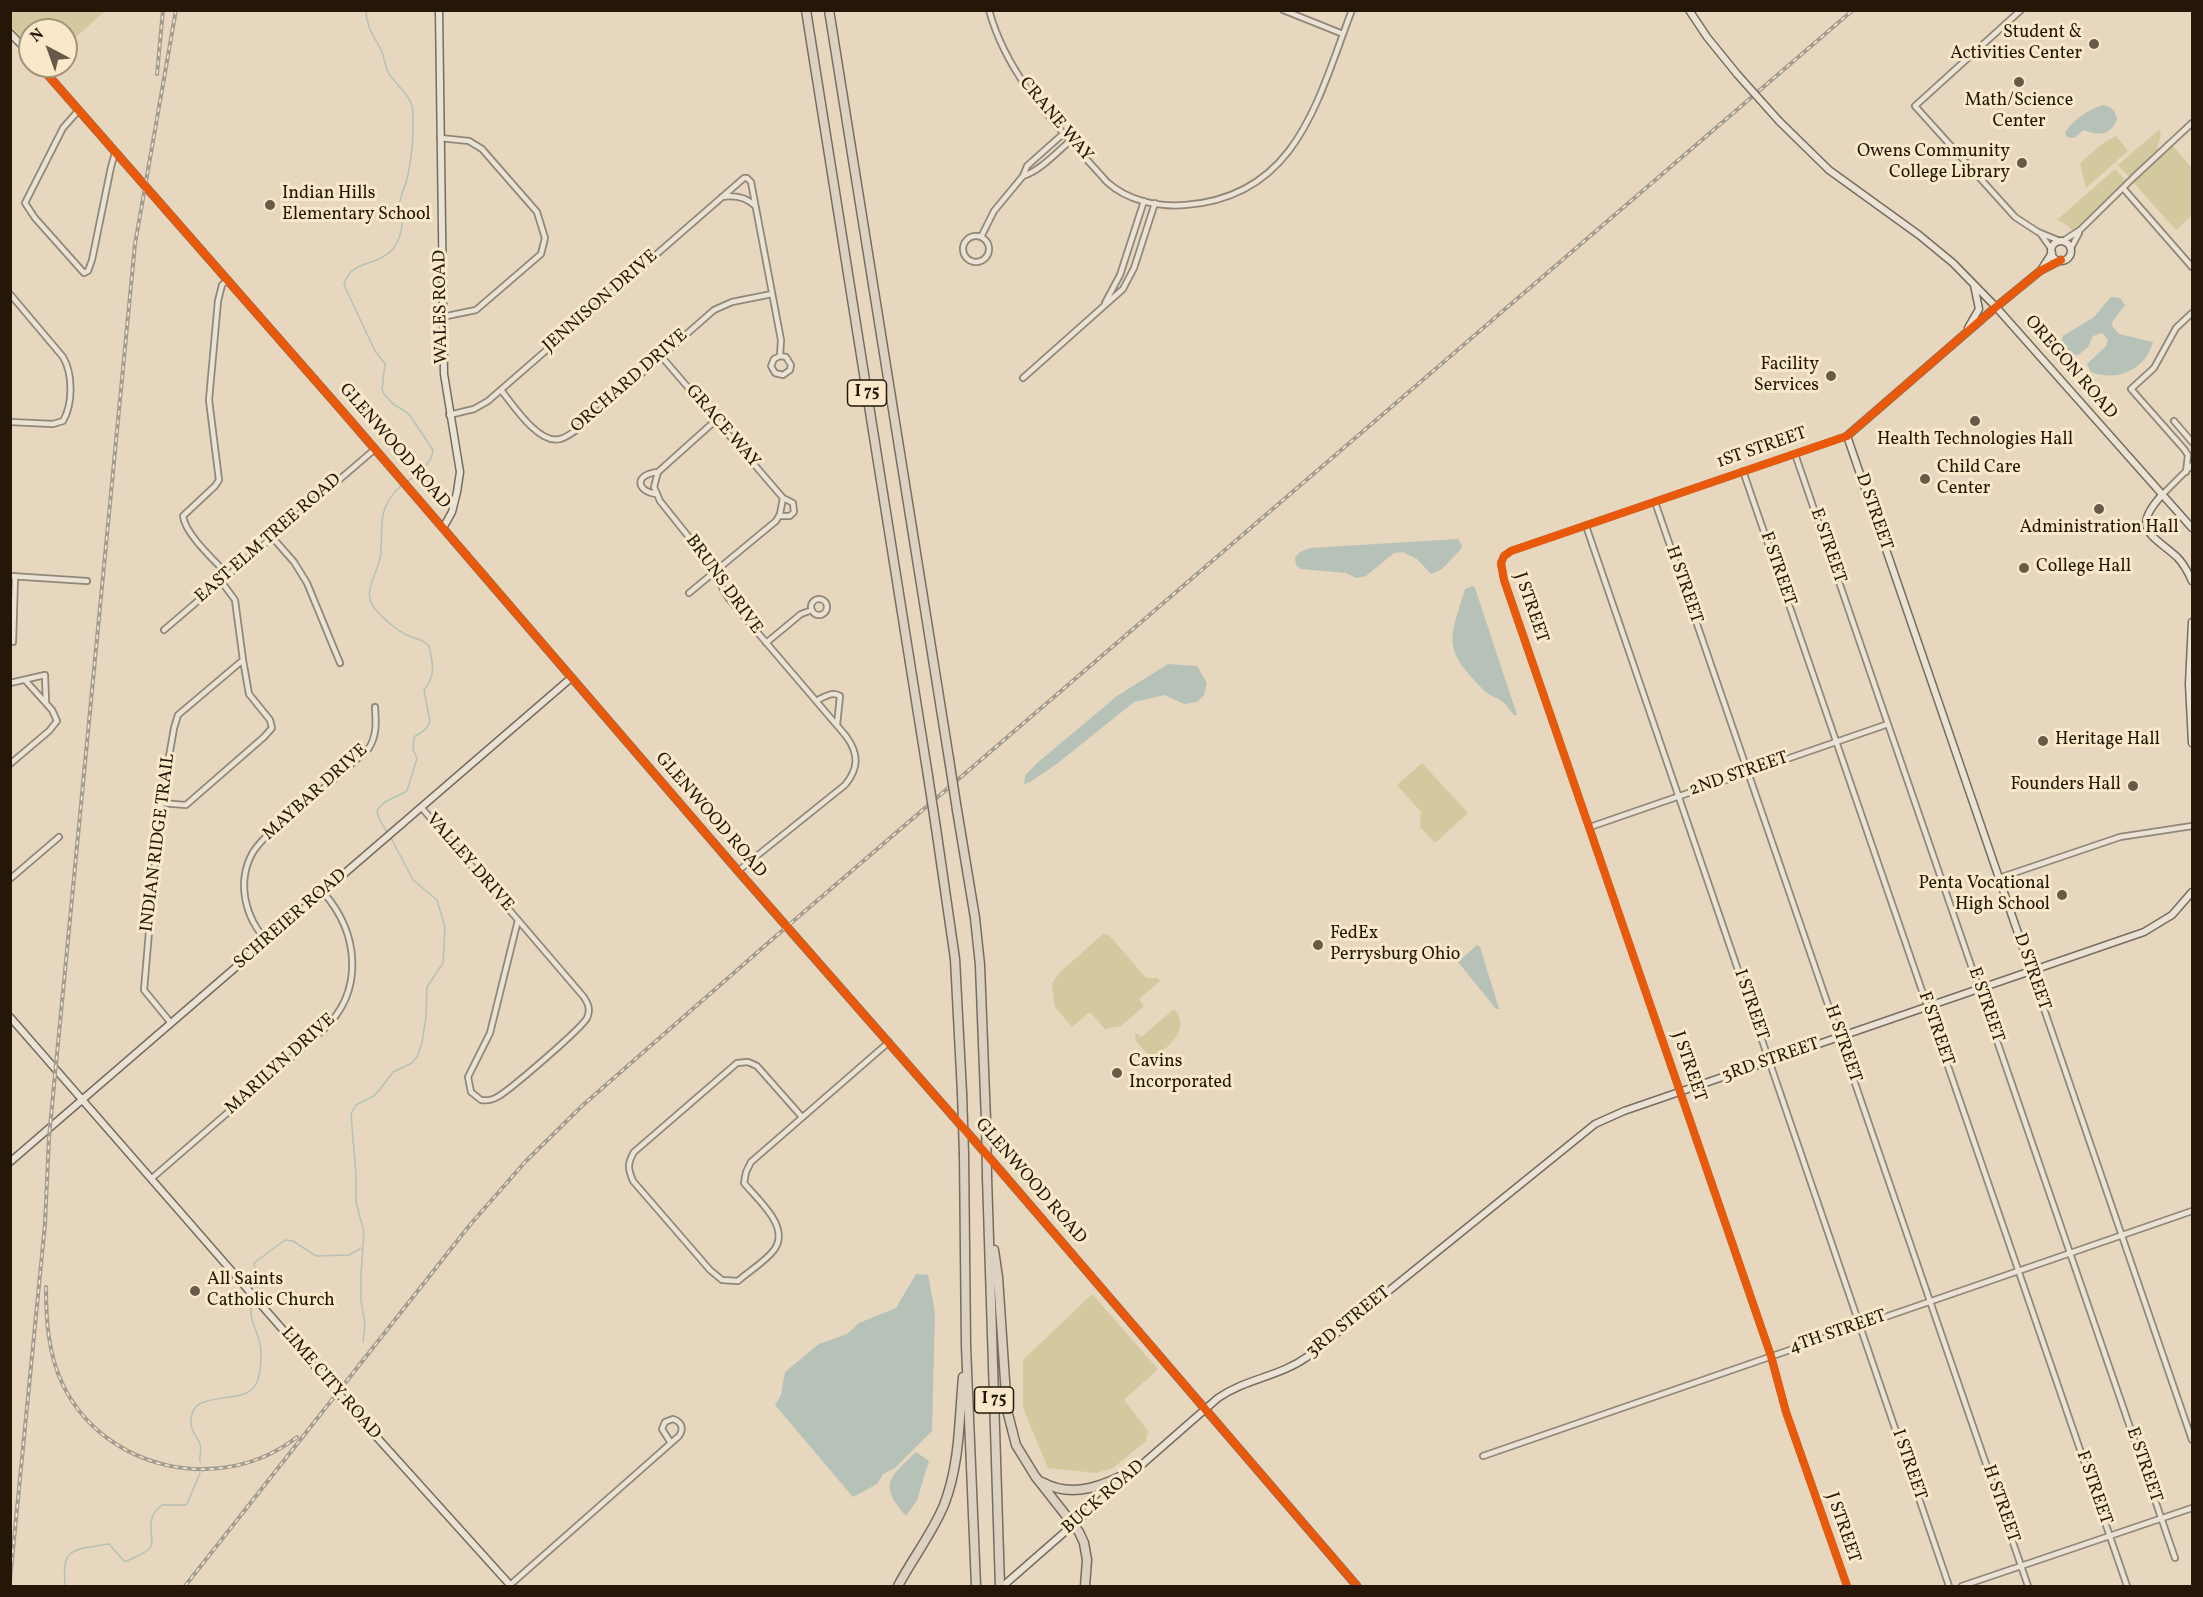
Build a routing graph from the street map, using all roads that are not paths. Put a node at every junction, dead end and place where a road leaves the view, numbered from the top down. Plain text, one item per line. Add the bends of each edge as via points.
1 (439, 10) edge
2 (806, 10) edge
3 (829, 10) edge
4 (989, 10) edge
5 (1282, 10) edge
6 (1352, 10) edge
7 (1689, 10) edge
8 (2021, 10) edge
9 (1343, 34) junction
10 (50, 78) edge
11 (78, 111) junction
12 (2193, 123) edge
13 (1064, 133) junction
14 (440, 138) junction
15 (1071, 140) junction
16 (115, 153) junction
17 (1023, 176) junction
18 (2122, 188) junction
19 (720, 198) junction
20 (1149, 202) junction
21 (755, 206) junction
22 (2080, 230) junction
23 (2040, 233) junction
24 (981, 237) junction
25 (2061, 241) junction
26 (2071, 248) junction
27 (2052, 251) junction
28 (2061, 260) junction
29 (2193, 267) edge
30 (2040, 271) junction
31 (227, 280) junction
32 (1974, 285) junction
33 (10, 294) edge
34 (772, 294) junction
35 (1996, 307) junction
36 (1100, 310) junction
37 (2193, 313) edge
38 (442, 317) junction
39 (1965, 333) junction
40 (661, 356) junction
41 (780, 356) junction
42 (1023, 378) dead end
43 (501, 390) junction
44 (449, 415) junction
45 (716, 420) junction
46 (2174, 421) dead end
47 (10, 422) edge
48 (1847, 436) junction
49 (2193, 442) edge
50 (375, 449) junction
51 (1795, 454) junction
52 (2193, 465) edge
53 (1743, 471) junction
54 (658, 472) junction
55 (2186, 472) junction
56 (656, 494) junction
57 (2163, 494) junction
58 (783, 498) junction
59 (1655, 502) junction
60 (779, 516) junction
61 (1586, 526) junction
62 (443, 528) junction
63 (2193, 528) edge
64 (272, 537) junction
65 (1502, 558) joint
66 (713, 573) junction
67 (228, 575) junction
68 (13, 576) edge
69 (87, 581) dead end
70 (220, 581) junction
71 (2193, 581) edge
72 (689, 593) dead end
73 (812, 610) dead end
74 (2193, 622) edge
75 (164, 630) dead end
76 (13, 642) dead end
77 (766, 644) junction
78 (243, 660) junction
79 (340, 663) dead end
80 (571, 678) junction
81 (25, 680) junction
82 (10, 683) edge
83 (816, 701) junction
84 (46, 703) junction
85 (375, 707) dead end
86 (1888, 724) junction
87 (837, 725) junction
88 (1837, 742) junction
89 (2193, 743) edge
90 (10, 764) edge
91 (1748, 773) junction
92 (1678, 796) junction
93 (160, 803) junction
94 (421, 807) junction
95 (2193, 826) edge
96 (1590, 827) junction
97 (59, 837) dead end
98 (738, 871) junction
99 (1999, 878) junction
100 (10, 879) edge
101 (323, 892) junction
102 (2193, 892) edge
103 (518, 920) junction
104 (267, 941) junction
105 (2031, 971) junction
106 (1979, 989) junction
107 (1928, 1007) junction
108 (10, 1017) edge
109 (171, 1023) junction
110 (1839, 1037) junction
111 (889, 1042) junction
112 (1769, 1062) junction
113 (1681, 1092) junction
114 (82, 1100) junction
115 (802, 1117) junction
116 (10, 1162) edge
117 (151, 1179) junction
118 (2193, 1211) edge
119 (988, 1213) junction
120 (2122, 1235) junction
121 (2070, 1253) junction
122 (2019, 1271) junction
123 (1930, 1301) junction
124 (1860, 1325) junction
125 (966, 1347) junction
126 (1771, 1356) junction
127 (1205, 1409) junction
128 (2193, 1440) edge
129 (671, 1443) junction
130 (1483, 1455) dead end
131 (1136, 1470) junction
132 (1035, 1476) junction
133 (2193, 1508) edge
134 (2161, 1518) junction
135 (1074, 1525) junction
136 (2110, 1536) junction
137 (2175, 1557) dead end
138 (2021, 1566) junction
139 (510, 1586) edge
140 (898, 1587) edge
141 (976, 1587) edge
142 (1001, 1587) edge
143 (1085, 1587) edge
144 (1357, 1587) edge
145 (1846, 1587) edge
146 (1949, 1587) edge
147 (1962, 1587) edge
148 (2028, 1587) edge
149 (2127, 1587) edge

1 - 14 street, WALES ROAD
2 - 125 highway, I 75, bridge via 955,959 964,1154
3 - 119 highway, I 75, bridge via 975,918
4 - 13 street, CRANE WAY via 1018,76
5 - 9 street
6 - 9 street, CRANE WAY
7 - 32 street, OREGON ROAD, bridge via 1737,74 1829,170 1936,248
8 - 23 street via 1915,106 2015,217
9 - 20 street, CRANE WAY via 1306,126 1273,169 1222,198 1194,204
10 - 11 street, GLENWOOD ROAD
11 - 16 street, GLENWOOD ROAD
11 - 16 street via 63,128 25,203 84,273 92,260
12 - 18 street
13 - 15 street, CRANE WAY
13 - 17 street via 1032,160
14 - 38 street, WALES ROAD
14 - 38 street via 469,141 482,149 537,212 545,238 541,255 476,310
15 - 17 street via 1041,167
15 - 20 street, CRANE WAY via 1115,190
16 - 31 street, GLENWOOD ROAD
17 - 24 street via 994,211
18 - 22 street
18 - 29 street
19 - 21 street via 737,196
19 - 21 street, JENNISON DRIVE via 746,177
19 - 43 street, JENNISON DRIVE
20 - 36 street via 1113,292
20 - 36 street via 1140,253 1129,279
21 - 34 street
22 - 25 street
22 - 26 street
23 - 25 street
23 - 27 street
24 - 24 street via 973,236 965,243 964,252 970,260 981,261 987,255 988,243
25 - 26 street
25 - 27 street via 2054,244
26 - 28 street via 2069,256
27 - 28 street via 2055,259
27 - 30 street
28 - 30 street
30 - 35 street, 1ST STREET
31 - 50 street, GLENWOOD ROAD
31 - 67 street via 218,301 208,400 219,480 183,516 190,532
32 - 35 street, OREGON ROAD
32 - 39 street via 1979,309
33 - 47 street via 63,357 68,366 69,386 63,421
34 - 40 street, ORCHARD DRIVE via 714,310
34 - 41 street via 781,340
35 - 39 street, 1ST STREET
35 - 57 street, OREGON ROAD
36 - 42 street
37 - 55 street via 2176,328 2154,368 2131,389 2188,455
38 - 44 street, WALES ROAD
39 - 48 street, 1ST STREET
40 - 43 street, ORCHARD DRIVE via 561,439 551,440 540,434
40 - 45 street, GRACE WAY
41 - 41 street via 771,366 775,373 783,375 791,365 786,357
43 - 44 street, JENNISON DRIVE via 474,410
44 - 62 street, WALES ROAD via 460,472 452,512
45 - 54 street, BRUNS DRIVE
45 - 58 street, GRACE WAY
46 - 49 street
48 - 51 street, 1ST STREET
48 - 99 street, D STREET
50 - 62 street, GLENWOOD ROAD
50 - 64 street, EAST ELM TREE ROAD
51 - 53 street, 1ST STREET
51 - 86 street, E STREET
52 - 55 street
53 - 59 street, 1ST STREET
53 - 88 street, F STREET
54 - 56 street
54 - 56 street, BRUNS DRIVE via 646,474 640,483 645,491
55 - 57 street
56 - 66 street, BRUNS DRIVE
57 - 63 street, OREGON ROAD
57 - 71 street via 2148,513 2147,527 2154,540 2183,564
58 - 60 street
58 - 60 street via 793,503 794,512 786,518
59 - 61 street, 1ST STREET
59 - 91 street, H STREET
60 - 66 street
61 - 65 street, 1ST STREET via 1511,551
61 - 92 street, I STREET
62 - 80 street, GLENWOOD ROAD
64 - 67 street, EAST ELM TREE ROAD
64 - 79 street via 307,583
65 - 96 street, J STREET via 1504,580
66 - 72 street
66 - 77 street, BRUNS DRIVE
67 - 70 street, EAST ELM TREE ROAD
68 - 69 street
68 - 76 street
70 - 75 street, EAST ELM TREE ROAD
70 - 78 street via 235,600
73 - 77 street via 801,614
74 - 89 street via 2189,702
77 - 83 street, BRUNS DRIVE
78 - 93 street, INDIAN RIDGE TRAIL via 178,715
78 - 93 street via 249,694 272,728 186,804
80 - 94 street, SCHREIER ROAD
80 - 98 street, GLENWOOD ROAD
81 - 82 street
81 - 84 street
81 - 84 street via 45,675
83 - 87 street, BRUNS DRIVE
83 - 87 street via 830,694 840,696
84 - 90 street via 57,721
85 - 104 street, MAYBAR DRIVE via 376,725 369,748 274,830 253,854 247,873 246,902 254,925
86 - 88 street, 2ND STREET
86 - 106 street, E STREET
87 - 98 street, BRUNS DRIVE via 856,753 856,768 850,779
88 - 91 street, 2ND STREET
88 - 107 street, F STREET
91 - 92 street, 2ND STREET
91 - 110 street, H STREET
92 - 96 street, 2ND STREET
92 - 112 street, I STREET
93 - 109 street, INDIAN RIDGE TRAIL via 144,990
94 - 101 street, SCHREIER ROAD
94 - 103 street, VALLEY DRIVE
95 - 99 street via 2120,837
96 - 113 street, J STREET
97 - 100 street
98 - 111 street, GLENWOOD ROAD
99 - 105 street, D STREET
101 - 104 street, SCHREIER ROAD
101 - 117 street, MARILYN DRIVE via 344,923 352,950 349,987 340,1012
102 - 105 street, 3RD STREET via 2172,915 2144,932
103 - 103 street, VALLEY DRIVE via 490,1033 468,1077 471,1092 481,1100 492,1100 509,1088 577,1030 590,1010 583,996
104 - 109 street, SCHREIER ROAD
105 - 106 street, 3RD STREET
105 - 120 street, D STREET
106 - 107 street, 3RD STREET
106 - 121 street, E STREET
107 - 110 street, 3RD STREET
107 - 122 street, F STREET
108 - 114 street, LIME CITY ROAD
109 - 114 street, SCHREIER ROAD
110 - 112 street, 3RD STREET
110 - 123 street, H STREET
111 - 115 street
111 - 127 street, GLENWOOD ROAD
112 - 113 street, 3RD STREET
112 - 124 street, I STREET
113 - 126 street, J STREET
113 - 127 street, 3RD STREET via 1595,1124 1307,1357 1282,1372 1236,1386
114 - 116 street, SCHREIER ROAD
114 - 117 street, LIME CITY ROAD
115 - 115 street via 751,1162 744,1183 778,1226 780,1239 774,1251 738,1281 722,1280 633,1181 628,1163 634,1152 737,1063 757,1066
117 - 139 street, LIME CITY ROAD
118 - 120 street, 4TH STREET
119 - 132 highway via 998,1277 1007,1410 1016,1445
119 - 142 highway, I 75
120 - 121 street, 4TH STREET
120 - 128 street, D STREET
121 - 122 street, 4TH STREET
121 - 134 street, E STREET
122 - 123 street, 4TH STREET
122 - 136 street, F STREET
123 - 124 street, 4TH STREET
123 - 138 street, H STREET
124 - 126 street, 4TH STREET
124 - 146 street, I STREET
125 - 140 highway via 959,1442 950,1486 932,1529
125 - 141 highway, I 75
126 - 130 street, 4TH STREET
126 - 145 street, J STREET via 1786,1412
127 - 131 street, BUCK ROAD
127 - 144 street, GLENWOOD ROAD
129 - 129 street via 682,1429 679,1420 665,1422 662,1429
129 - 139 street
131 - 132 highway via 1089,1490 1053,1487
131 - 135 street, BUCK ROAD
132 - 135 highway
133 - 134 street
134 - 136 street
134 - 137 street, E STREET
135 - 142 street, BUCK ROAD
135 - 143 highway via 1087,1560
136 - 138 street
136 - 149 street, F STREET
138 - 147 street
138 - 148 street, H STREET

